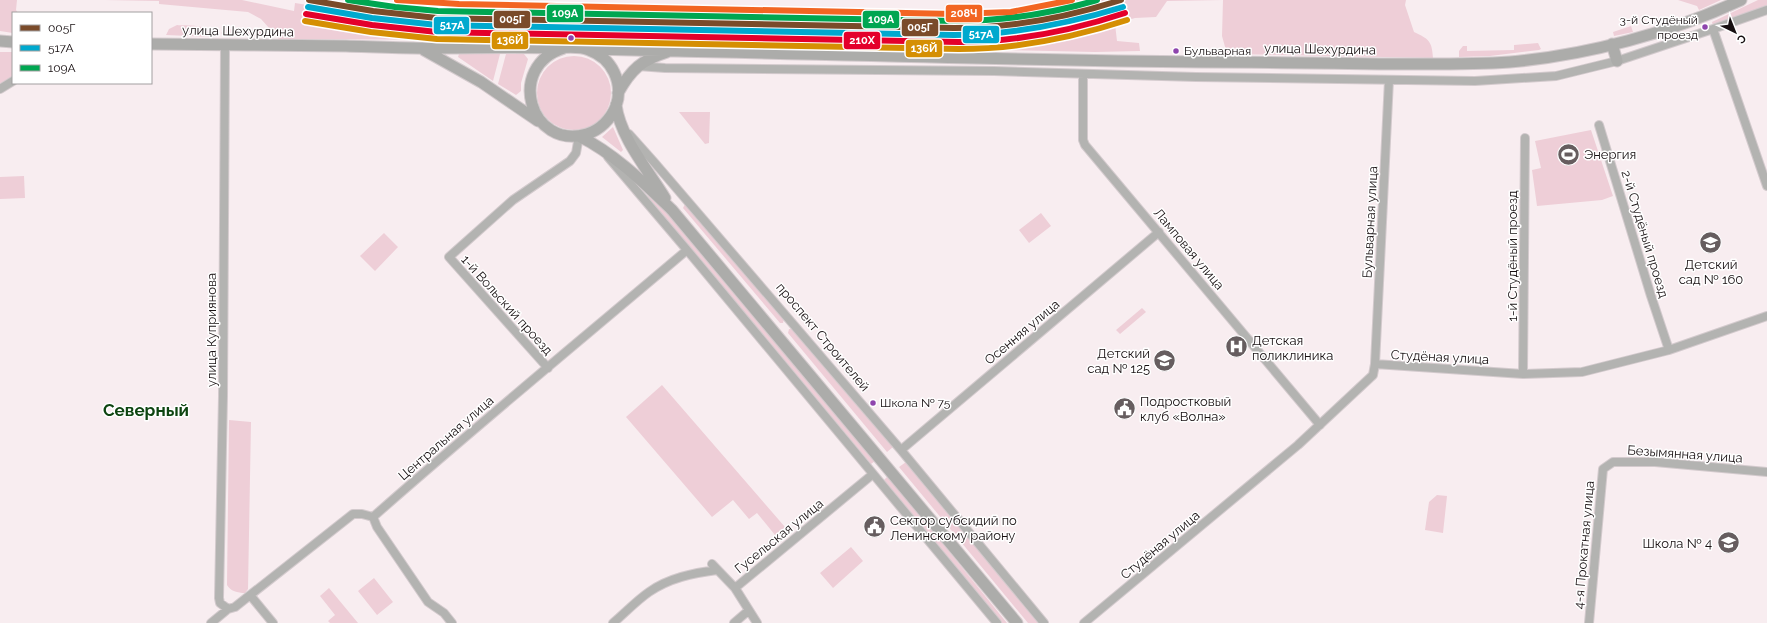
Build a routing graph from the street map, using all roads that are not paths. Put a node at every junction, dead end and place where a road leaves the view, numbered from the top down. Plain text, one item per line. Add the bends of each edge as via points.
1 (1741, 0) edge
2 (1767, 10) edge
3 (1714, 29) junction
4 (0, 41) edge
5 (12, 42) edge
6 (152, 44) edge
7 (1612, 44) junction
8 (225, 46) junction
9 (564, 48) junction
10 (421, 49) junction
11 (587, 49) junction
12 (674, 50) junction
13 (1617, 61) junction
14 (637, 66) junction
15 (1083, 75) junction
16 (1389, 80) junction
17 (12, 82) edge
18 (0, 89) edge
19 (618, 93) junction
20 (616, 105) junction
21 (540, 122) junction
22 (1599, 125) dead end
23 (623, 128) junction
24 (579, 136) junction
25 (1525, 138) dead end
26 (597, 145) junction
27 (1767, 186) edge
28 (672, 210) junction
29 (1159, 232) junction
30 (687, 250) junction
31 (1767, 316) edge
32 (1669, 350) junction
33 (1375, 364) junction
34 (548, 368) junction
35 (1523, 374) junction
36 (1320, 424) junction
37 (901, 450) junction
38 (1603, 469) joint
39 (1767, 472) edge
40 (873, 474) junction
41 (373, 517) junction
42 (735, 588) junction
43 (250, 596) junction
44 (228, 609) junction
45 (748, 611) junction
46 (212, 623) edge
47 (273, 623) edge
48 (452, 623) edge
49 (614, 623) edge
50 (734, 623) edge
51 (757, 623) edge
52 (997, 623) edge
53 (1017, 623) edge
54 (1044, 623) edge
55 (1084, 623) edge
56 (1589, 623) edge

1 - 7 main road, улица Шехурдина via 1701,18
2 - 3 street
3 - 13 street
3 - 27 street
4 - 5 main road
6 - 8 main road, улица Шехурдина
7 - 12 main road, улица Шехурдина via 1512,62 1451,65
7 - 13 main road
8 - 10 main road, улица Шехурдина
8 - 44 street, улица Куприянова via 219,598 220,603
9 - 10 main road, улица Шехурдина
9 - 11 main road
9 - 21 main road via 543,59 531,79 531,103
10 - 21 main road, улица Шехурдина via 481,82
11 - 12 main road, улица Шехурдина
11 - 19 main road via 597,53 610,64 616,78
12 - 14 main road, улица Шехурдина
13 - 16 street via 1556,76 1476,81
14 - 15 street via 994,71
14 - 19 main road, улица Шехурдина
15 - 16 street
15 - 29 street, Ламповая улица via 1085,145
16 - 33 street, Бульварная улица
17 - 18 street
19 - 20 main road
20 - 23 main road, проспект Строителей
20 - 24 main road via 610,118 600,128
21 - 24 main road via 559,133
22 - 32 street, 2-й Студёный проезд
23 - 28 main road, проспект Строителей
23 - 37 street, проспект Строителей
24 - 26 main road, проспект Строителей
24 - 34 street, 1-й Вольский проезд via 576,153 563,168 514,200 449,257
25 - 35 street, 1-й Студёный проезд
26 - 28 main road, проспект Строителей via 626,167
26 - 30 street, проспект Строителей
28 - 53 main road, проспект Строителей
29 - 36 street, Ламповая улица
29 - 37 street, Осенняя улица
30 - 34 street, Центральная улица
30 - 40 street, проспект Строителей
31 - 32 street, Студёная улица
32 - 35 street, Студёная улица via 1582,372
33 - 35 street, Студёная улица
33 - 36 street, Студёная улица via 1373,375
34 - 41 street, Центральная улица
36 - 55 street, Студёная улица
37 - 54 street, проспект Строителей
38 - 39 street, Безымянная улица via 1613,462 1655,462
38 - 56 street, 4-я Прокатная улица
40 - 42 street, Гусельская улица
40 - 52 street, проспект Строителей
41 - 43 street via 353,514
41 - 48 street via 377,527 428,602 444,613
42 - 45 street, Гусельская улица
42 - 49 street via 714,567 669,581 649,592
43 - 44 street
43 - 47 street
44 - 46 street
45 - 50 street
45 - 51 street, Гусельская улица

